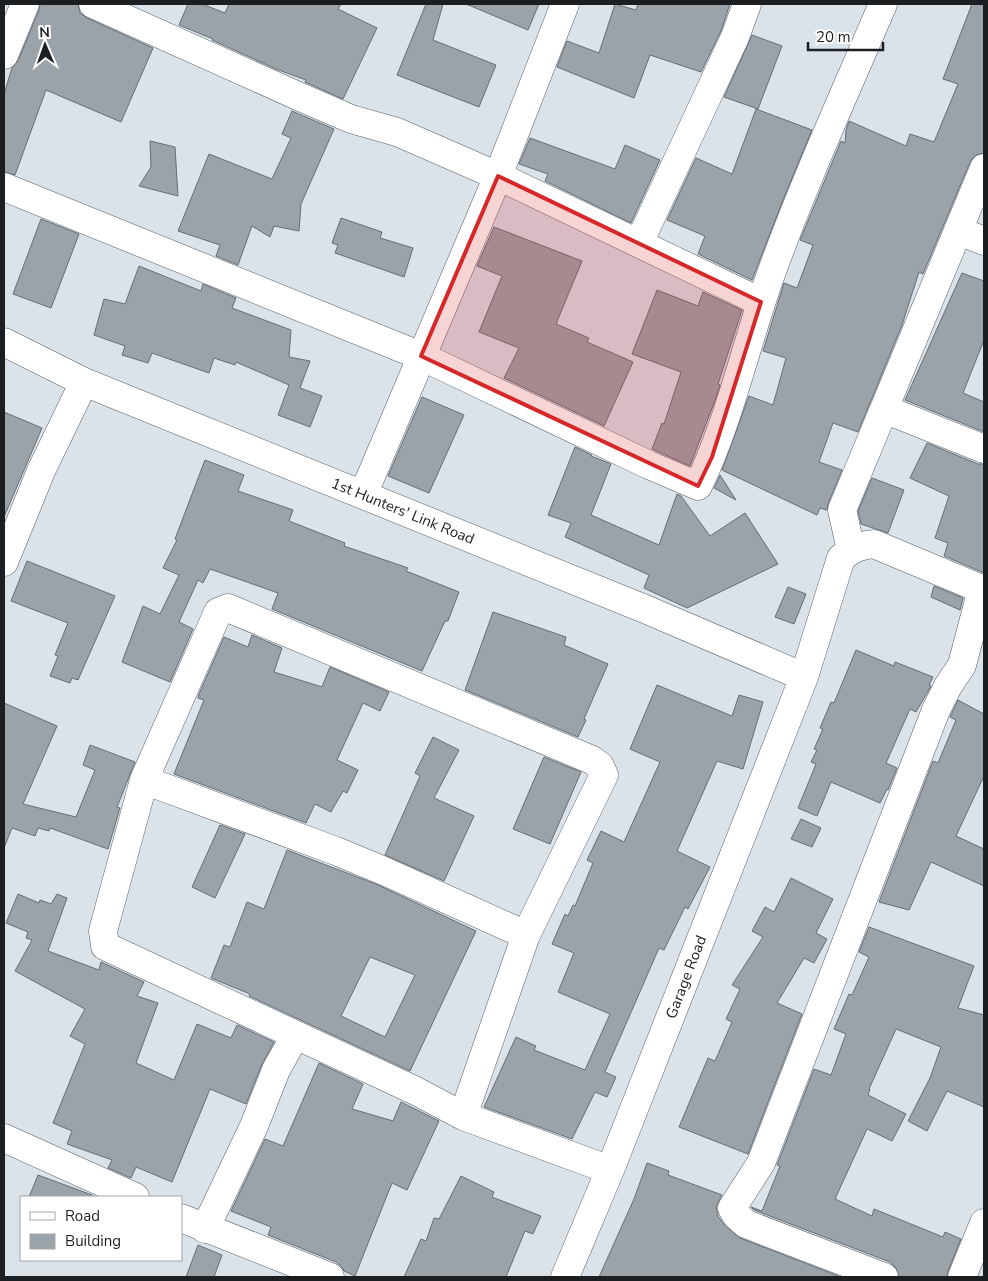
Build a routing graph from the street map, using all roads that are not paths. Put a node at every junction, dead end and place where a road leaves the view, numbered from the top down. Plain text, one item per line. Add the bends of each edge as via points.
1 (25, 4) edge
2 (93, 4) edge
3 (565, 4) edge
4 (748, 4) edge
5 (883, 4) edge
6 (4, 55) edge
7 (984, 168) edge
8 (498, 176) junction
9 (4, 187) edge
10 (959, 231) junction
11 (984, 241) edge
12 (639, 243) junction
13 (761, 302) junction
14 (4, 342) edge
15 (422, 356) junction
16 (84, 382) junction
17 (884, 409) junction
18 (984, 449) edge
19 (362, 495) junction
20 (851, 550) junction
21 (4, 562) edge
22 (983, 589) edge
23 (804, 676) junction
24 (144, 780) junction
25 (526, 935) junction
26 (295, 1036) junction
27 (463, 1116) junction
28 (4, 1138) edge
29 (610, 1170) junction
30 (133, 1196) edge
31 (193, 1223) edge
32 (984, 1226) edge
33 (330, 1277) edge
34 (565, 1277) edge
35 (884, 1277) edge
36 (962, 1277) edge

1 - 6 street
2 - 8 street via 306,100 351,119 397,132
3 - 8 street
4 - 12 street
5 - 13 street via 784,239
7 - 10 street
8 - 12 street
8 - 15 street
9 - 15 street
10 - 11 street
10 - 17 street
12 - 13 street
13 - 15 street via 712,457 698,486
14 - 16 street, 1st Hunters' Link Road
15 - 19 street
16 - 19 street, 1st Hunters' Link Road
16 - 21 street via 41,471
17 - 18 street
17 - 20 street via 842,510
19 - 23 street, 1st Hunters' Link Road
20 - 22 street via 874,544
20 - 23 street, Garage Road via 841,558
22 - 35 street via 962,665 937,706 761,1163 732,1208 746,1224
23 - 29 street, Garage Road
24 - 25 street via 344,854
24 - 25 street via 218,612 228,608 600,766 604,775
24 - 26 street via 103,931 105,946
25 - 27 street
26 - 27 street
26 - 31 street via 276,1070 254,1126
27 - 29 street
28 - 30 street
29 - 34 street, Garage Road
31 - 33 street
32 - 36 street

